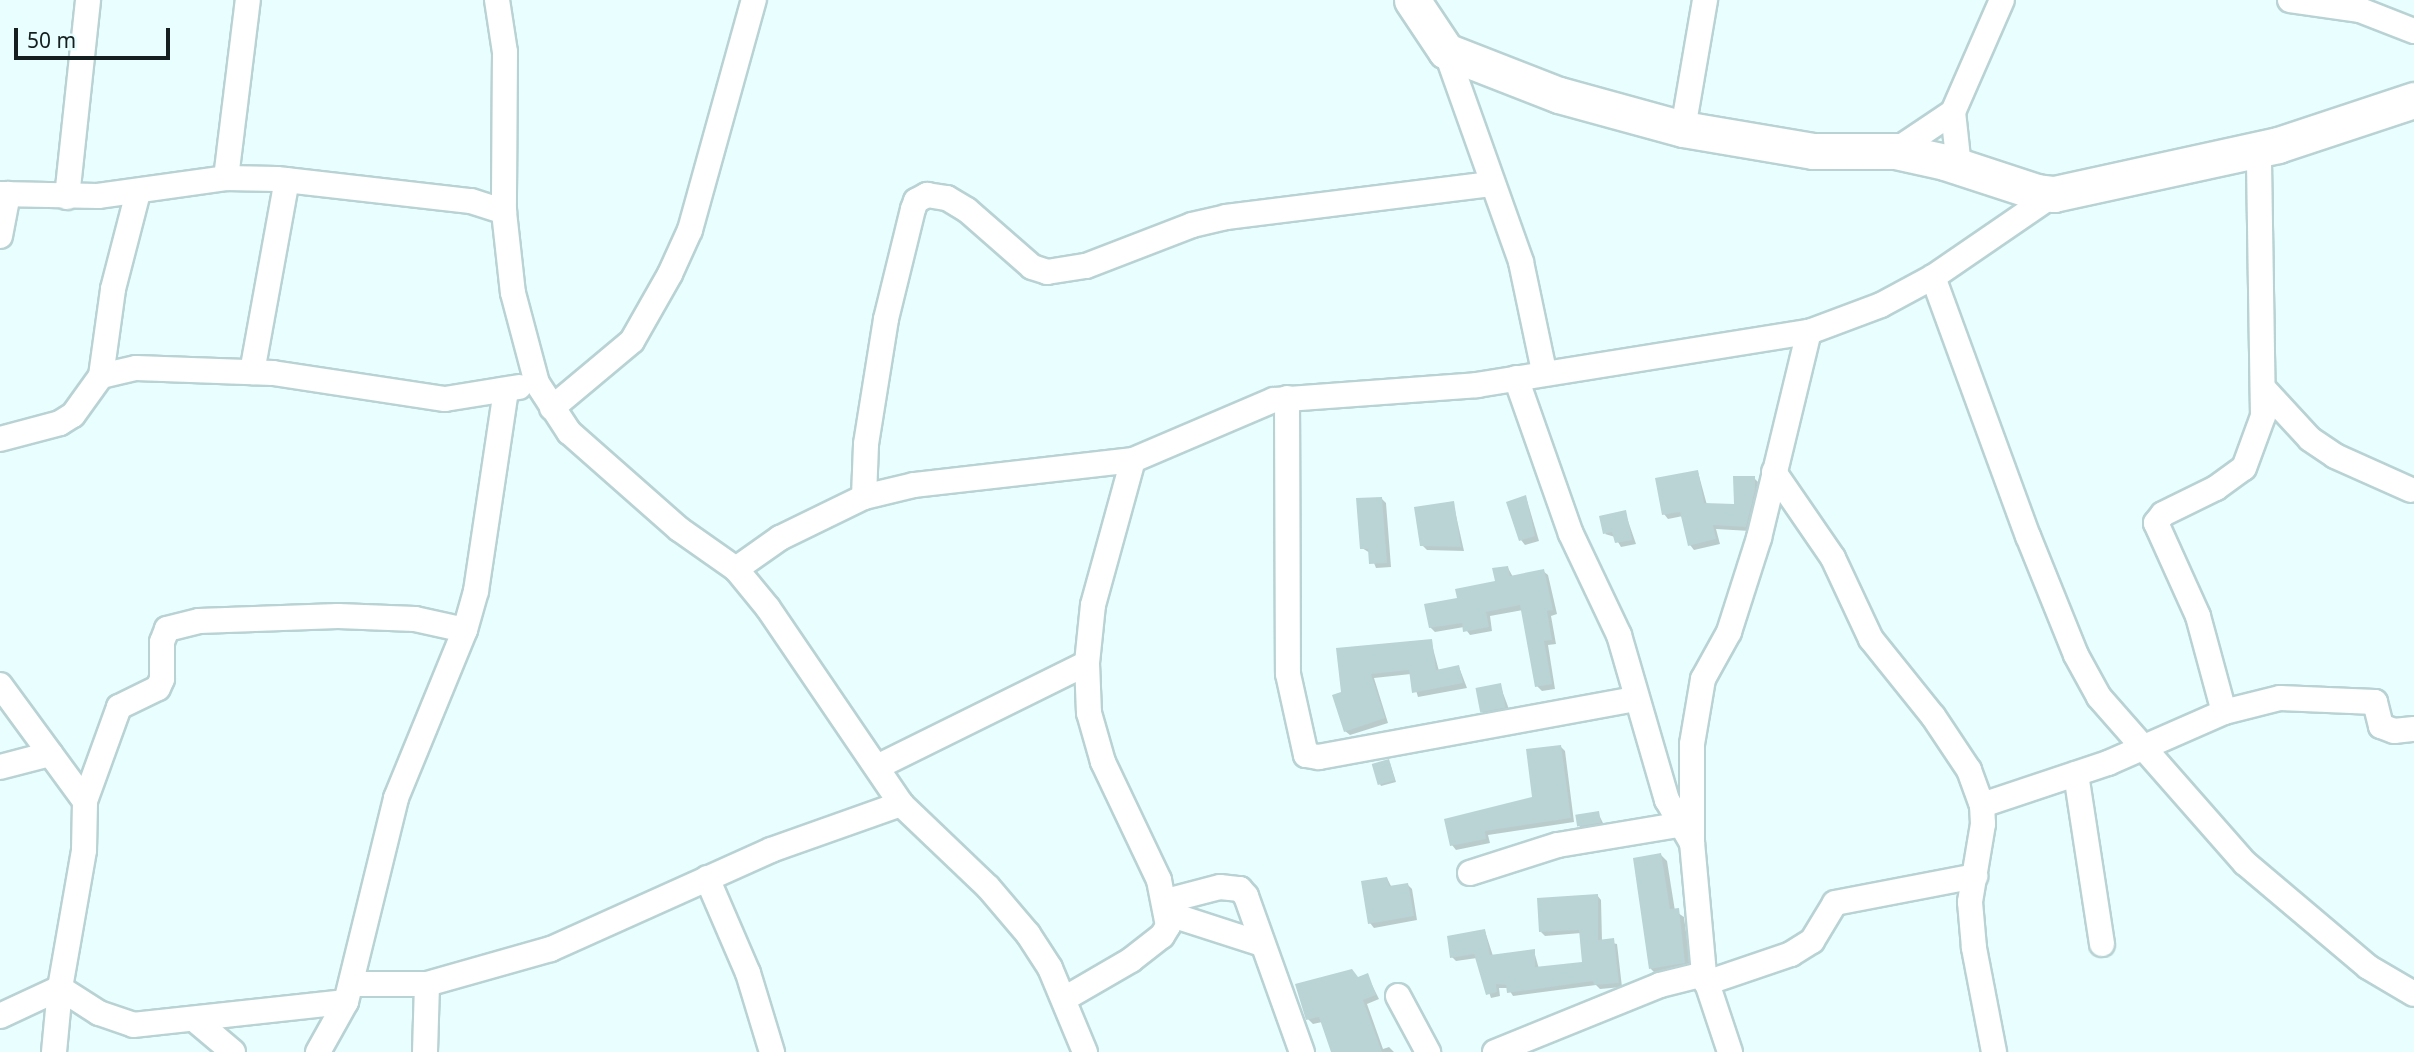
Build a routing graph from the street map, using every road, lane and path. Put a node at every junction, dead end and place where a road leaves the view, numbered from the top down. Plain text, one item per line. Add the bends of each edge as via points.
1 (88, 0) edge
2 (248, 0) edge
3 (497, 0) edge
4 (754, 0) edge
5 (1412, 0) edge
6 (1705, 0) edge
7 (2002, 0) edge
8 (2290, 0) edge
9 (2414, 31) edge
10 (1446, 51) junction
11 (2414, 100) edge
12 (1953, 112) junction
13 (1683, 129) junction
14 (2259, 149) junction
15 (1895, 150) junction
16 (1959, 167) junction
17 (226, 178) junction
18 (287, 180) junction
19 (1491, 184) junction
20 (138, 192) junction
21 (4, 194) edge
22 (2053, 194) junction
23 (66, 197) junction
24 (504, 212) junction
25 (0, 236) edge
26 (1933, 277) junction
27 (1809, 332) junction
28 (252, 372) junction
29 (1544, 372) junction
30 (101, 376) junction
31 (1516, 378) junction
32 (537, 383) junction
33 (2263, 388) junction
34 (506, 391) junction
35 (1287, 398) junction
36 (552, 408) junction
37 (0, 439) edge
38 (1133, 460) junction
39 (1774, 472) junction
40 (2411, 490) dead end
41 (864, 497) junction
42 (736, 569) junction
43 (465, 630) junction
44 (1087, 663) junction
45 (0, 685) edge
46 (1635, 699) junction
47 (2224, 712) junction
48 (2414, 729) edge
49 (2141, 750) junction
50 (50, 754) junction
51 (0, 767) edge
52 (877, 767) junction
53 (2076, 774) junction
54 (1692, 795) junction
55 (1667, 800) junction
56 (85, 801) junction
57 (901, 804) junction
58 (1982, 806) junction
59 (1685, 834) junction
60 (1470, 873) dead end
61 (1975, 876) junction
62 (707, 878) junction
63 (1168, 907) junction
64 (1262, 944) junction
65 (2102, 944) dead end
66 (1705, 979) junction
67 (427, 984) junction
68 (60, 988) junction
69 (349, 993) junction
70 (2414, 994) edge
71 (1398, 996) dead end
72 (1064, 999) junction
73 (0, 1016) edge
74 (194, 1019) junction
75 (54, 1052) edge
76 (233, 1052) edge
77 (318, 1052) edge
78 (425, 1052) edge
79 (772, 1052) edge
80 (1085, 1052) edge
81 (1302, 1052) edge
82 (1427, 1052) edge
83 (1495, 1052) edge
84 (1730, 1052) edge
85 (1994, 1052) edge

1 - 23 street
2 - 17 street
3 - 24 street via 505,52
4 - 36 street via 690,230 670,274 632,341
5 - 10 street
6 - 13 street
7 - 12 street
8 - 9 street via 2360,10
10 - 13 street via 1559,95
10 - 19 street
11 - 14 street
12 - 15 street
12 - 16 street
13 - 15 street via 1813,151
14 - 22 street
14 - 33 street
15 - 16 street
16 - 22 street
17 - 18 street
17 - 20 street
18 - 24 street via 459,200
18 - 28 street
19 - 29 street via 1521,262
19 - 41 street via 1226,217 1086,265 1047,272 1032,267 967,210 947,198 927,195 916,201 913,209 886,319 866,444
20 - 23 street
20 - 30 street via 113,289
21 - 23 street
21 - 25 street
22 - 26 street
24 - 32 street via 513,293
26 - 27 street via 1881,305
26 - 49 street via 1987,432 2076,655 2099,697
27 - 29 street via 1619,365
27 - 39 street
28 - 30 street via 136,368
28 - 34 street via 445,399
29 - 31 street
30 - 37 street via 74,415 37,433
31 - 35 street via 1405,393
31 - 46 street via 1571,534 1619,635
32 - 34 street
32 - 36 street
33 - 40 street via 2310,439 2335,456
33 - 47 street via 2263,416 2244,468 2216,488 2163,514 2156,523 2198,616
34 - 43 street via 476,591
35 - 38 street via 1225,419
35 - 46 street via 1289,674 1306,755 1320,757
36 - 42 street via 569,432 679,529
38 - 41 street via 914,485
38 - 44 street via 1093,605
39 - 54 street via 1729,632 1703,679 1692,744
39 - 58 street via 1827,548 1871,639 1933,716 1969,770
41 - 42 street via 780,538
42 - 52 street via 801,652
43 - 56 street via 415,619 338,616 173,625 162,642 158,688 119,707
43 - 69 street via 396,798
44 - 52 street
44 - 63 street via 1089,713 1103,762
45 - 50 street
46 - 55 street
47 - 48 street via 2280,698 2365,700 2378,707 2381,726 2393,731
47 - 49 street
49 - 53 street
49 - 70 street via 2245,863 2368,967
50 - 51 street
50 - 56 street
52 - 57 street
53 - 58 street
53 - 65 street
54 - 55 street
54 - 59 street
55 - 59 street
56 - 68 street via 84,850
57 - 62 street
57 - 72 street via 988,887 1028,934
58 - 61 street
59 - 60 street via 1558,845
59 - 66 street
61 - 66 street via 1835,904 1812,941 1791,954
61 - 85 street via 1970,902 1974,948
62 - 67 street via 551,949
62 - 79 street via 748,974
63 - 64 street
63 - 64 street via 1220,887 1240,889
63 - 72 street via 1162,936
64 - 81 street
66 - 83 street via 1660,985
66 - 84 street
67 - 69 street
67 - 78 street
68 - 73 street
68 - 74 street via 99,1013 133,1025
68 - 75 street
69 - 74 street
69 - 77 street
71 - 82 street
72 - 80 street
74 - 76 street

